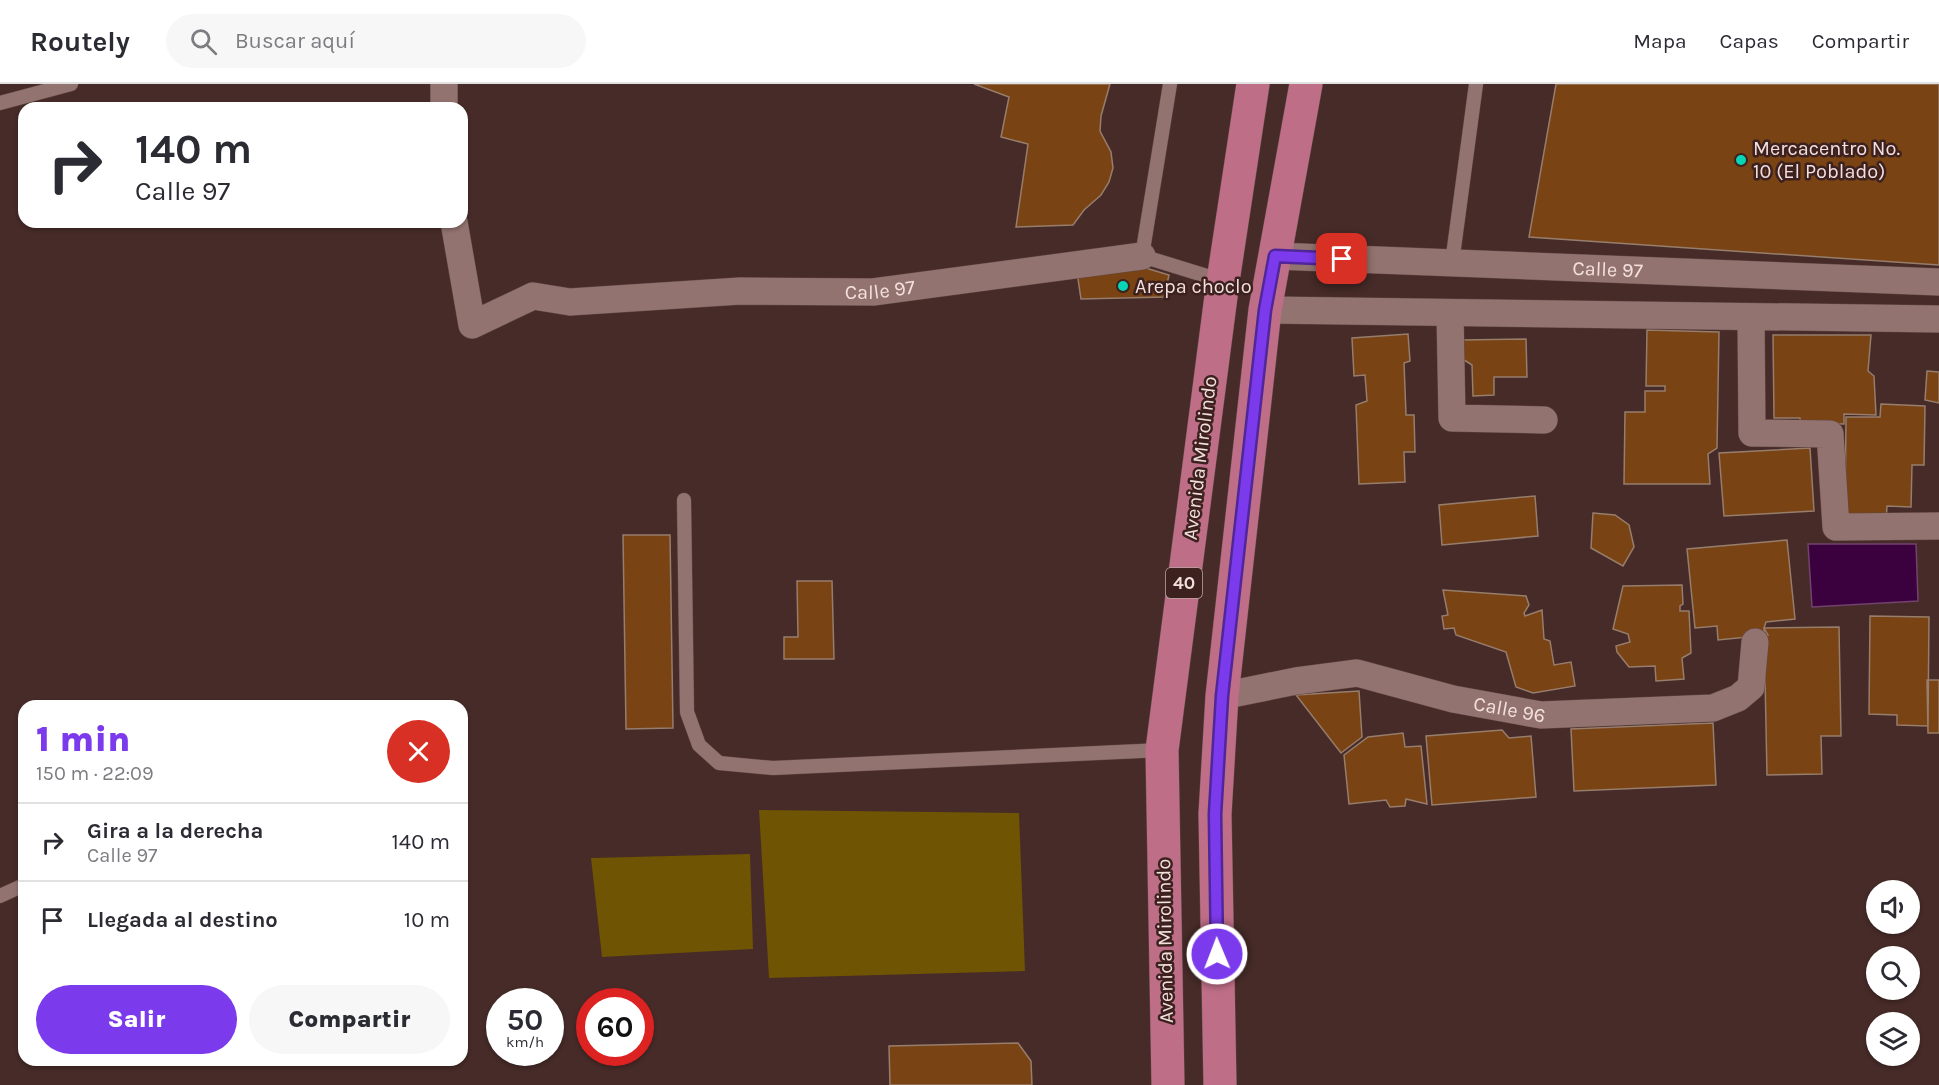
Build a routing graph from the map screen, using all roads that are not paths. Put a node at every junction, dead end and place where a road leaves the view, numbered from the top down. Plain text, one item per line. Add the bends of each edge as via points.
1 (71, 84) edge
2 (444, 84) edge
3 (1170, 84) edge
4 (1253, 84) edge
5 (1306, 84) edge
6 (1476, 84) edge
7 (444, 102) edge
8 (0, 103) edge
9 (455, 228) edge
10 (1143, 256) junction
11 (1275, 256) junction
12 (1452, 263) junction
13 (1223, 281) junction
14 (1939, 282) edge
15 (1265, 310) junction
16 (1450, 313) junction
17 (1751, 317) junction
18 (1939, 319) edge
19 (1544, 420) dead end
20 (684, 500) dead end
21 (1939, 526) edge
22 (1755, 642) dead end
23 (1222, 696) junction
24 (1162, 750) junction
25 (18, 888) edge
26 (0, 896) edge
27 (1168, 1085) edge
28 (1220, 1085) edge

1 - 8 lane
2 - 7 street
3 - 10 lane
4 - 13 main road, Avenida Mirolindo / 40
5 - 11 main road
6 - 12 lane
9 - 10 street, Calle 97 via 472,326 533,296 570,302 740,291 873,292
10 - 13 lane, Calle 97
11 - 12 street, Calle 97
11 - 15 main road
12 - 14 street, Calle 97
13 - 24 main road, Avenida Mirolindo / 40
15 - 16 street
15 - 23 main road
16 - 17 street
16 - 19 street via 1452,418
17 - 18 street
17 - 21 street via 1752,433 1830,434 1836,527
20 - 24 lane via 687,712 699,744 719,763 773,768
22 - 23 street, Calle 96 via 1751,687 1738,698 1713,708 1541,715 1453,699 1357,673
23 - 28 main road via 1215,814
24 - 27 main road, Avenida Mirolindo / 40
25 - 26 lane

